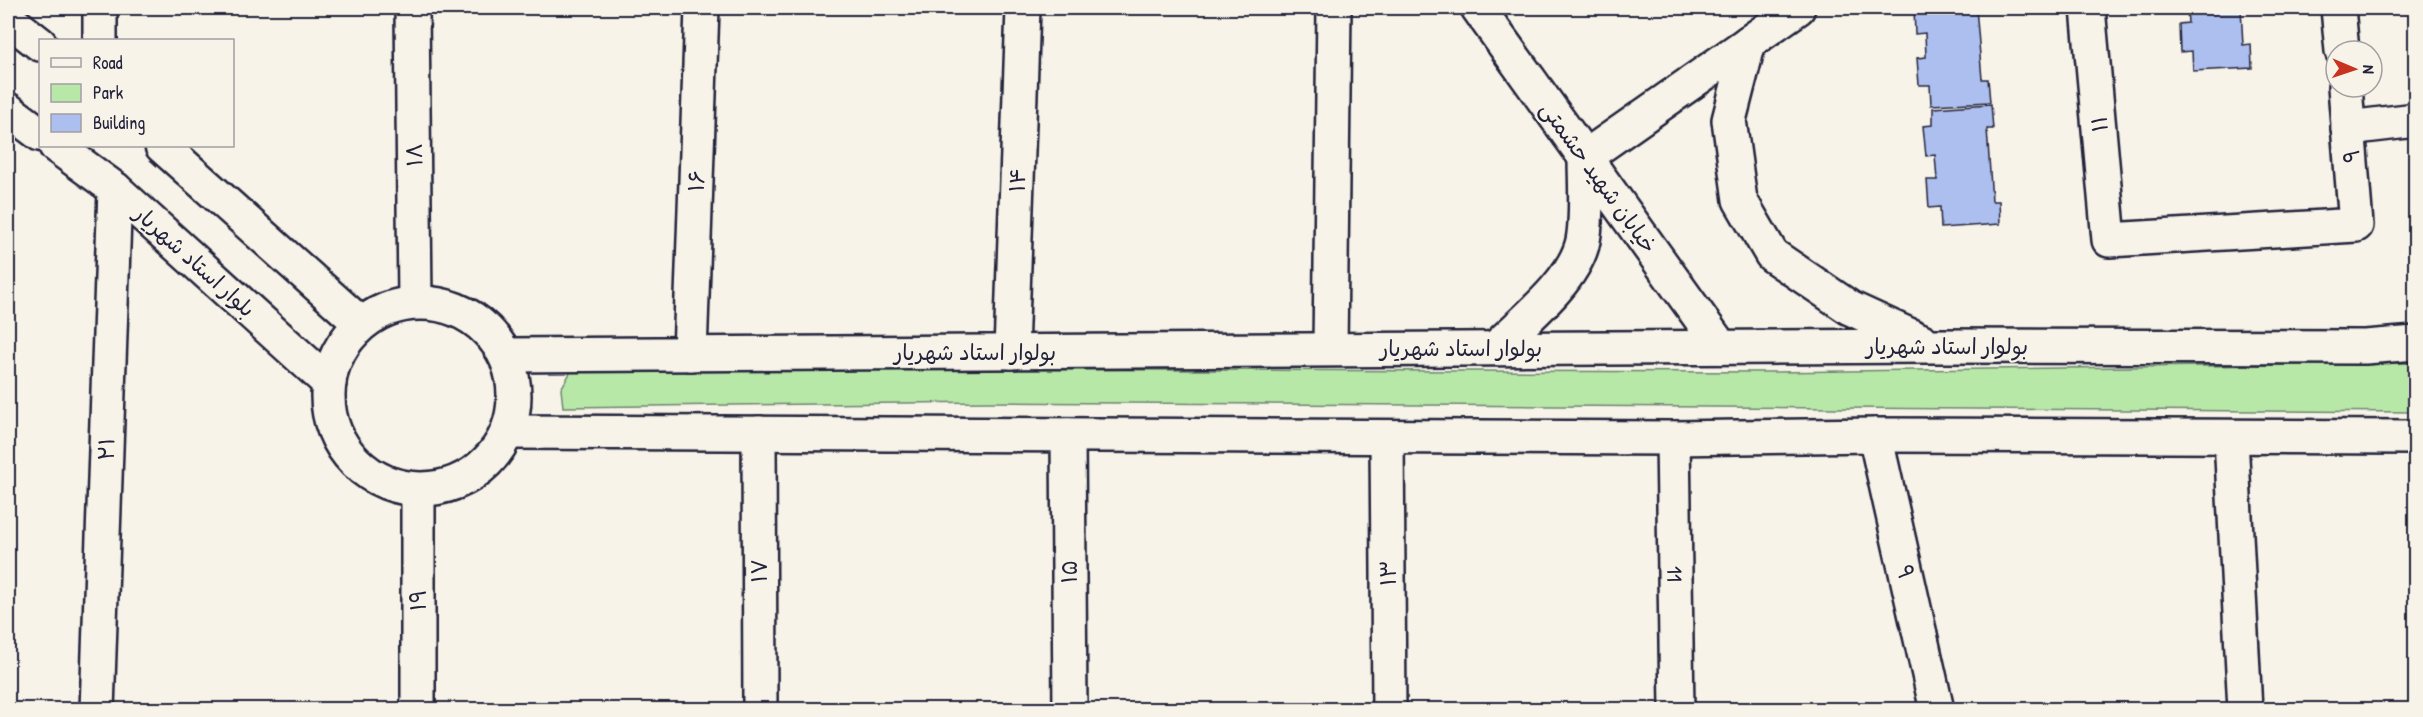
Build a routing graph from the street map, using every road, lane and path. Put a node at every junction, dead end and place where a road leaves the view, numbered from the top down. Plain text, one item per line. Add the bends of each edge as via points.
1 (100, 8) edge
2 (412, 8) edge
3 (702, 8) edge
4 (1023, 8) edge
5 (1334, 8) edge
6 (1478, 8) edge
7 (1798, 8) edge
8 (2088, 8) edge
9 (2338, 8) edge
10 (8, 19) edge
11 (100, 39) edge
12 (2341, 39) edge
13 (1749, 42) junction
14 (39, 43) edge
15 (2346, 99) edge
16 (8, 110) edge
17 (2415, 120) edge
18 (2348, 128) junction
19 (39, 133) edge
20 (57, 147) edge
21 (163, 147) edge
22 (1585, 157) junction
23 (115, 189) junction
24 (2356, 225) joint
25 (415, 302) junction
26 (361, 324) junction
27 (2415, 343) edge
28 (1932, 345) junction
29 (1721, 347) junction
30 (1496, 348) junction
31 (1330, 349) junction
32 (1011, 352) junction
33 (690, 354) junction
34 (506, 355) junction
35 (328, 383) junction
36 (508, 432) junction
37 (759, 433) junction
38 (1068, 435) junction
39 (1875, 435) junction
40 (1387, 437) junction
41 (2415, 437) edge
42 (1673, 438) junction
43 (2231, 438) junction
44 (418, 490) junction
45 (97, 710) edge
46 (418, 710) edge
47 (760, 710) edge
48 (1070, 710) edge
49 (1389, 710) edge
50 (1677, 710) edge
51 (1937, 710) edge
52 (2245, 710) edge

1 - 11 street
2 - 25 street, ۱۸
3 - 33 street, ۱۶
4 - 32 street, ۱۴
5 - 31 street
6 - 22 street, خیابان شهید حشمتی
7 - 13 street
8 - 24 street, ۱۱ via 2109,240
9 - 12 street
10 - 14 street
13 - 22 street
13 - 28 street via 1729,120 1740,200 1772,255 1850,308
15 - 18 street, ۹
16 - 19 street
17 - 18 street
18 - 24 street, ۹
20 - 23 street, بلوار استاد شهریار
21 - 26 street
22 - 29 street, خیابان شهید حشمتی
22 - 30 street via 1582,245 1565,278
23 - 35 street, بلوار استاد شهریار
23 - 45 street, ۲۱
25 - 26 street via 386,309
25 - 34 street via 446,306 474,319
26 - 35 street via 334,361
27 - 28 street, بولوار استاد شهریار via 2365,347
28 - 29 street, بولوار استاد شهریار
29 - 30 street, بولوار استاد شهریار
30 - 31 street, بولوار استاد شهریار
31 - 32 street, بولوار استاد شهریار
32 - 33 street, بولوار استاد شهریار
33 - 34 street, بولوار استاد شهریار
34 - 36 street via 515,400
35 - 44 street via 329,414 341,444 360,467 387,484
36 - 37 street
36 - 44 street via 491,460 470,477 445,488
37 - 38 street
37 - 47 street, ۱۷
38 - 40 street
38 - 48 street, ۱۵
39 - 42 street
39 - 43 street
39 - 51 street, ۹
40 - 42 street
40 - 49 street, ۱۳
41 - 43 street
42 - 50 street, 11
43 - 52 street
44 - 46 street, ۱۹

